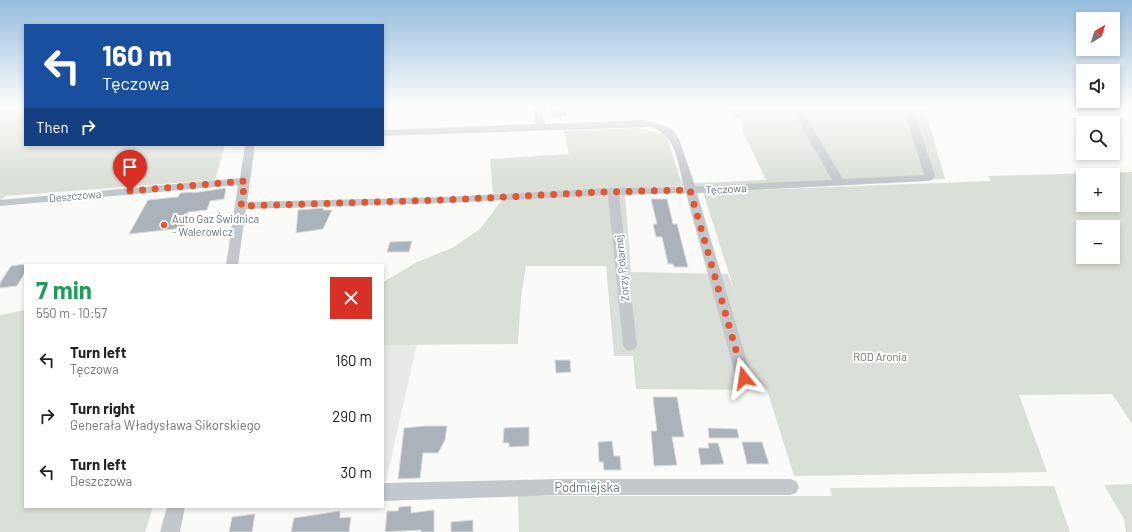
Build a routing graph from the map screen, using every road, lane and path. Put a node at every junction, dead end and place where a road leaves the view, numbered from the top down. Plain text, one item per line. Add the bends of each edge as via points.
1 (440, 131) edge
2 (668, 131) edge
3 (809, 131) edge
4 (915, 131) edge
5 (384, 133) edge
6 (250, 146) edge
7 (245, 181) junction
8 (840, 183) junction
9 (690, 190) junction
10 (613, 191) junction
11 (0, 203) edge
12 (245, 205) junction
13 (232, 264) edge
14 (630, 345) dead end
15 (744, 378) dead end
16 (790, 487) dead end
17 (384, 492) edge
18 (176, 508) edge
19 (170, 532) edge

1 - 5 street
2 - 9 street via 674,137
3 - 8 street
4 - 8 street, Tęczowa via 930,176 923,180
6 - 7 street
7 - 11 street, Deszczowa
7 - 12 street
8 - 9 street, Tęczowa
9 - 10 street, Tęczowa
9 - 15 street
10 - 12 street, Tęczowa via 444,200
10 - 14 street, Zorzy Polarnej
12 - 13 street
16 - 17 street, Podmiejska via 562,487
18 - 19 street

